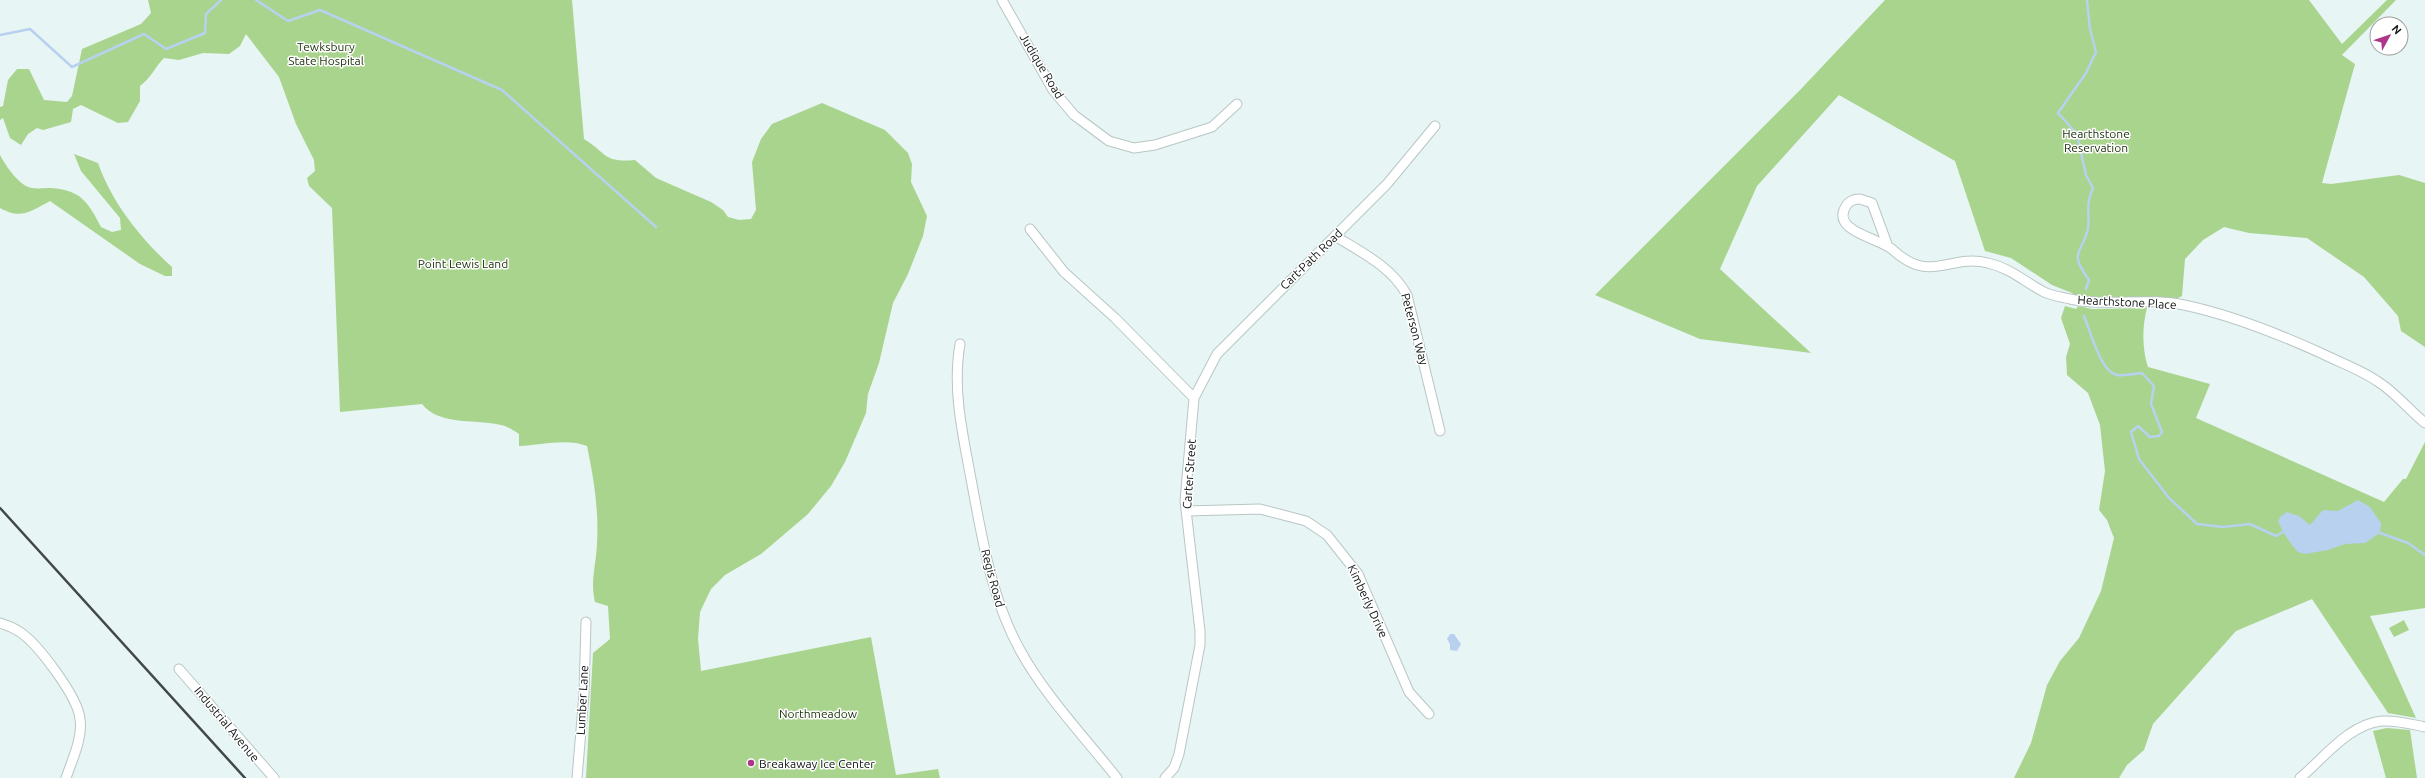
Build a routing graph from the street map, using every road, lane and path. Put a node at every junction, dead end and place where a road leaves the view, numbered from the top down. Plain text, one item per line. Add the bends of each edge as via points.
1 (1002, 0) edge
2 (1238, 104) dead end
3 (1435, 126) dead end
4 (1030, 230) dead end
5 (1335, 236) junction
6 (1887, 244) junction
7 (960, 344) dead end
8 (1194, 398) junction
9 (2425, 423) edge
10 (1440, 432) dead end
11 (1186, 511) junction
12 (586, 622) dead end
13 (0, 623) edge
14 (179, 669) dead end
15 (1429, 714) dead end
16 (2425, 727) edge
17 (66, 778) edge
18 (274, 778) edge
19 (577, 778) edge
20 (1117, 778) edge
21 (1165, 778) edge
22 (2300, 778) edge

1 - 2 street, Judique Road via 1053,90 1074,115 1109,141 1134,148 1162,143 1212,127
3 - 5 street, Cart-Path Road via 1387,184
4 - 8 street via 1064,272 1115,318
5 - 8 street, Cart-Path Road via 1217,354
5 - 10 street, Peterson Way via 1401,283 1407,295
6 - 6 street, Hearthstone Place via 1847,227 1843,215 1848,203 1860,199 1872,203
6 - 9 street, Hearthstone Place via 1902,258 1923,267 1983,262 2010,270 2046,292 2070,299 2089,303 2177,304 2230,318 2281,336 2365,374 2385,386
7 - 20 street, Regis Road via 956,365 960,417 975,501 999,606 1020,651
8 - 11 street, Carter Street
11 - 15 street, Kimberly Drive via 1260,509 1306,521 1327,535 1358,574 1409,692
11 - 21 street, Carter Street via 1200,645 1179,754 1174,768
12 - 19 street, Lumber Lane via 584,694
13 - 17 street via 15,629 27,638 61,679 75,701 80,730
14 - 18 street, Industrial Avenue
16 - 22 street via 2392,721 2364,725 2348,735

